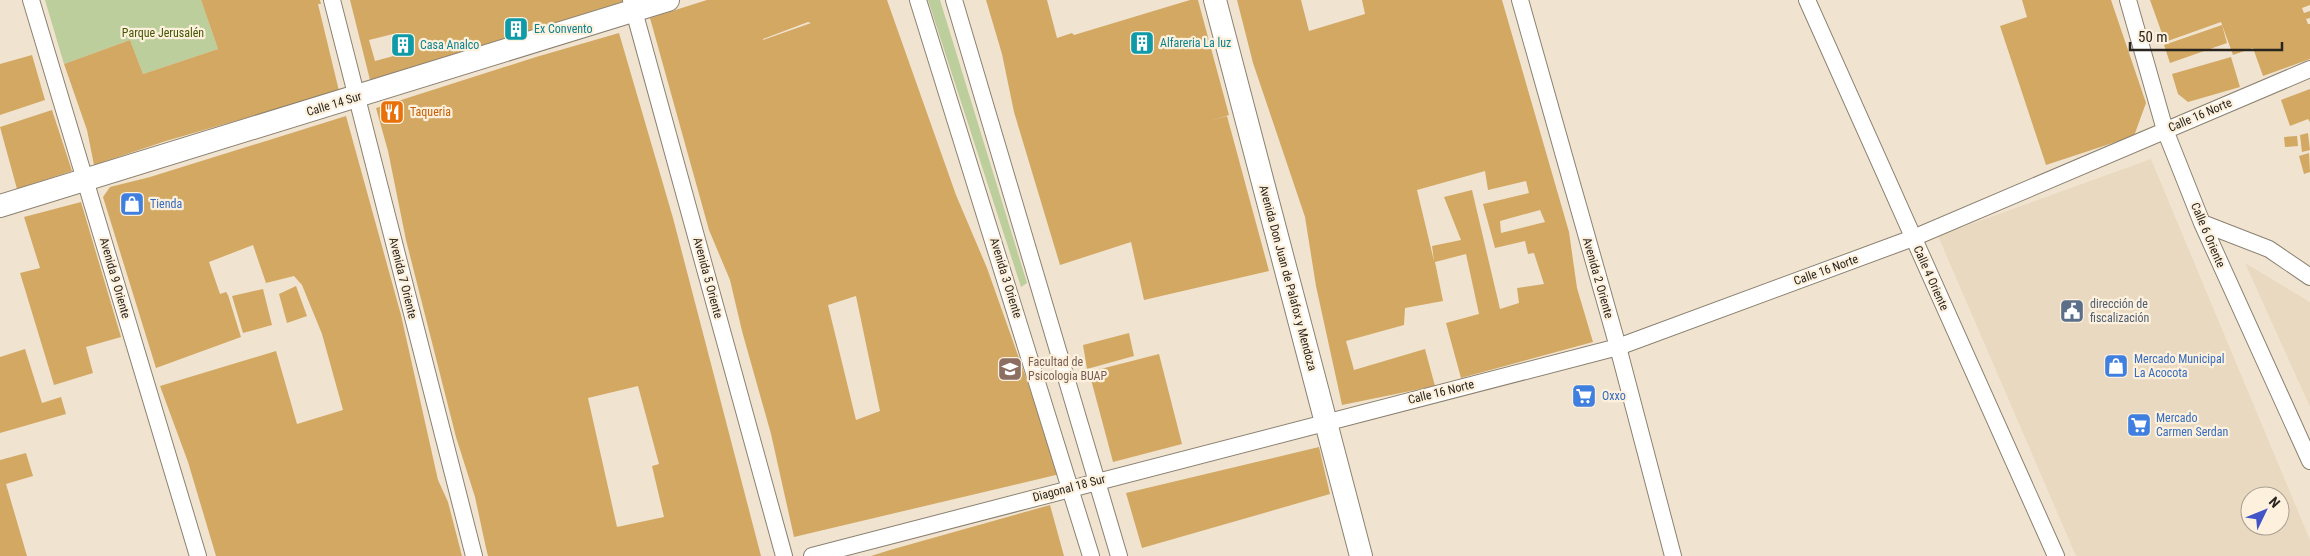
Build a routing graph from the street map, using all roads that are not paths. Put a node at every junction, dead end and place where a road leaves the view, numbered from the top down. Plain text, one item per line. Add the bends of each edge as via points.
1 (31, 0) edge
2 (332, 0) edge
3 (668, 0) edge
4 (918, 0) edge
5 (954, 0) edge
6 (1215, 0) edge
7 (1520, 0) edge
8 (1807, 0) edge
9 (2128, 0) edge
10 (633, 5) edge
11 (2310, 69) edge
12 (358, 97) junction
13 (2165, 130) junction
14 (86, 178) junction
15 (0, 206) edge
16 (2202, 223) junction
17 (1913, 238) junction
18 (2310, 277) edge
19 (1618, 347) junction
20 (1326, 422) junction
21 (2310, 462) edge
22 (1096, 481) junction
23 (1072, 488) junction
24 (198, 556) edge
25 (474, 556) edge
26 (784, 556) edge
27 (812, 556) edge
28 (1091, 556) edge
29 (1119, 556) edge
30 (1360, 556) edge
31 (1673, 556) edge
32 (2056, 556) edge

1 - 14 street, Avenida 9 Oriente
2 - 12 street, Avenida 7 Oriente
3 - 10 main road, Calle 14 Sur
4 - 23 street, Avenida 3 Oriente
5 - 22 street
6 - 20 main road, Avenida Don Juan de Palafox y Mendoza
7 - 19 street, Avenida 2 Oriente
8 - 17 street, Calle 4 Oriente
9 - 13 street, Calle 6 Oriente
10 - 12 main road, Calle 14 Sur
10 - 26 street, Avenida 5 Oriente
11 - 13 street, Calle 16 Norte
12 - 14 main road, Calle 14 Sur
12 - 25 street, Avenida 7 Oriente
13 - 16 street, Calle 6 Oriente
13 - 17 street, Calle 16 Norte
14 - 15 main road, Calle 14 Sur
14 - 24 street, Avenida 9 Oriente
16 - 18 street via 2269,249
16 - 21 street, Calle 6 Oriente
17 - 19 street, Calle 16 Norte
17 - 32 street, Calle 4 Oriente
19 - 20 street, Calle 16 Norte
19 - 31 street, Avenida 2 Oriente
20 - 22 street, Diagonal 18 Sur
20 - 30 main road, Avenida Don Juan de Palafox y Mendoza
22 - 23 street, Diagonal 18 Sur
22 - 29 street
23 - 27 street, Diagonal 18 Sur
23 - 28 street, Avenida 3 Oriente

